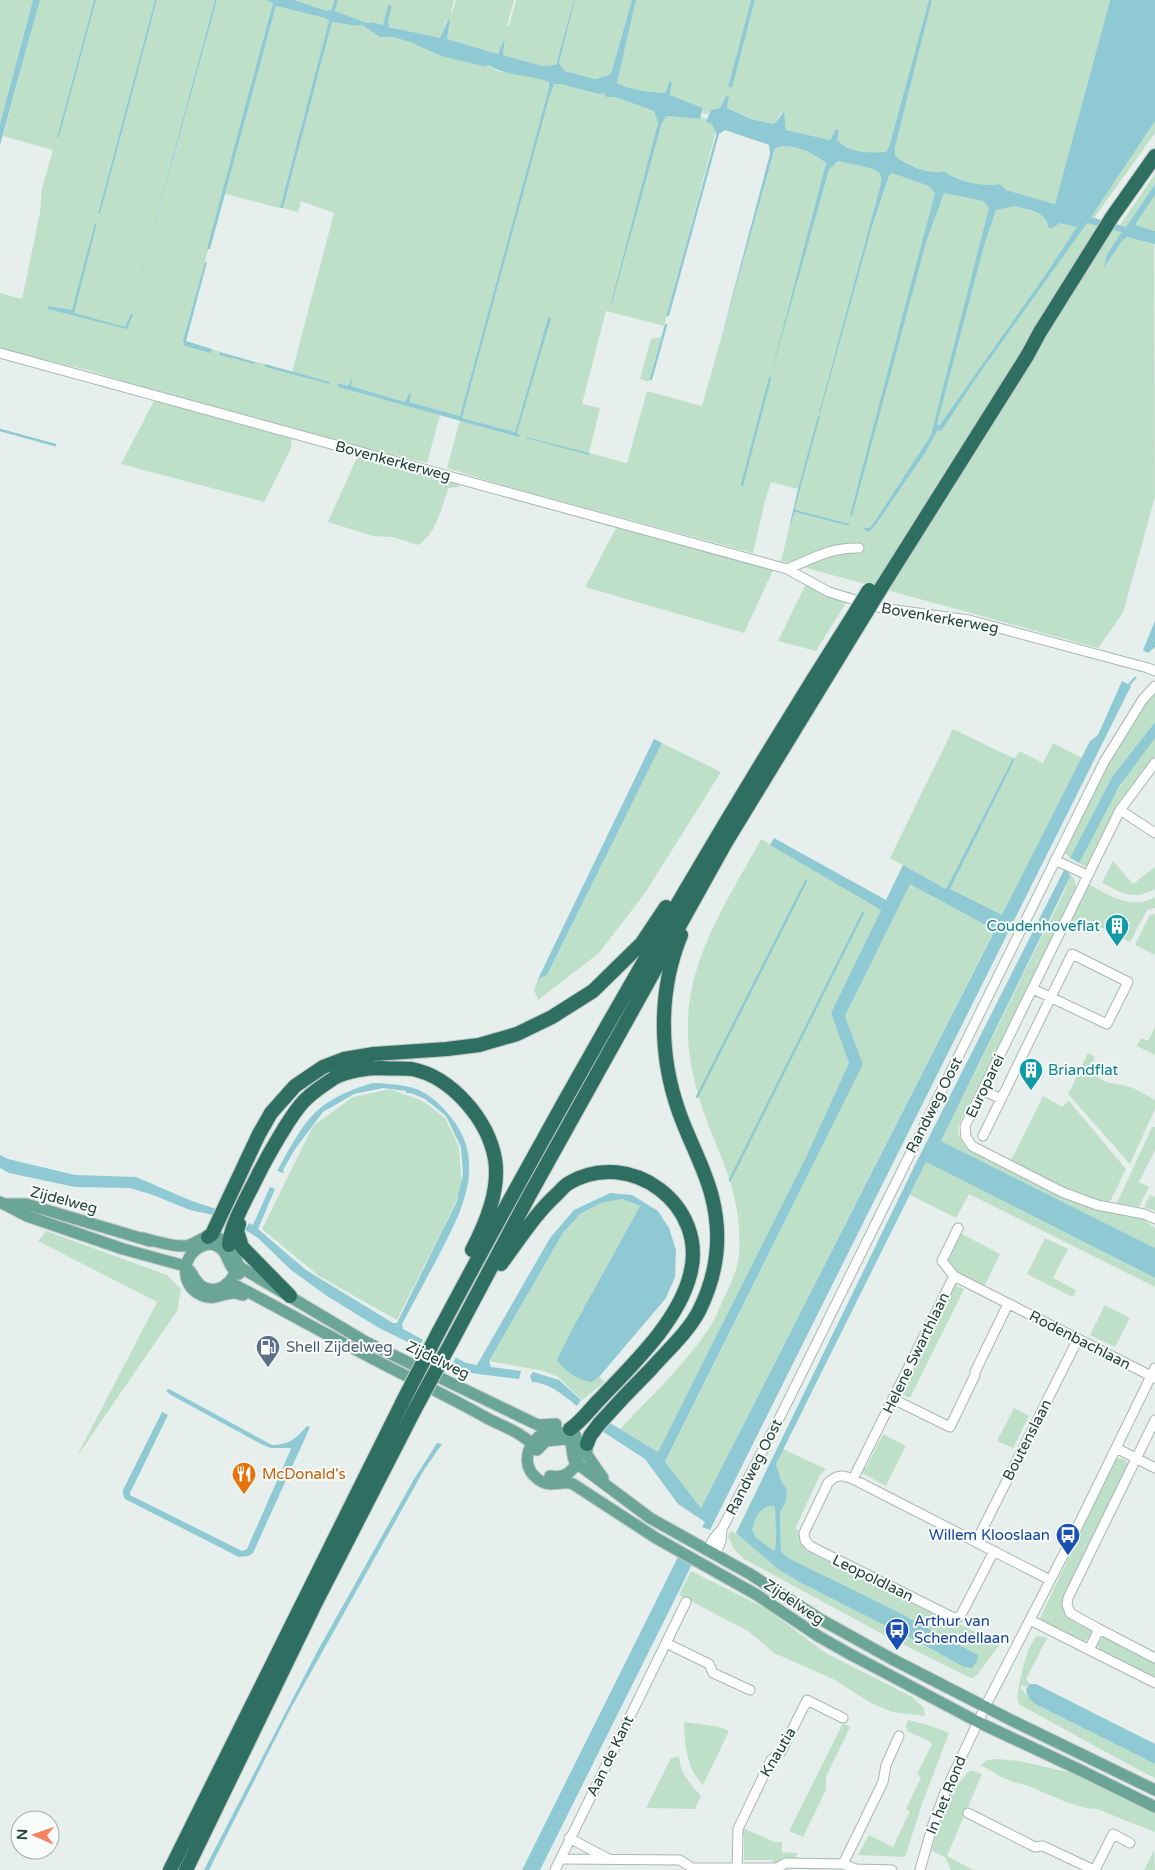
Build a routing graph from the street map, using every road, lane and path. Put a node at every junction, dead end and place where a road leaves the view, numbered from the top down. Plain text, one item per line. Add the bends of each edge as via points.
1 (1155, 156) edge
2 (0, 353) edge
3 (859, 548) dead end
4 (787, 570) junction
5 (1155, 671) edge
6 (1155, 686) edge
7 (1155, 762) edge
8 (1120, 810) junction
9 (1155, 833) edge
10 (722, 838) junction
11 (1055, 860) junction
12 (1087, 875) junction
13 (1033, 989) junction
14 (1052, 997) junction
15 (983, 1090) junction
16 (1001, 1099) junction
17 (983, 1136) dead end
18 (2, 1203) edge
19 (244, 1206) junction
20 (1155, 1219) edge
21 (958, 1228) dead end
22 (212, 1240) junction
23 (229, 1245) junction
24 (192, 1248) junction
25 (236, 1267) junction
26 (186, 1270) junction
27 (954, 1276) junction
28 (227, 1288) junction
29 (290, 1296) junction
30 (476, 1297) junction
31 (1008, 1304) junction
32 (438, 1333) junction
33 (1078, 1339) junction
34 (1154, 1374) edge
35 (893, 1399) junction
36 (1155, 1420) edge
37 (542, 1429) junction
38 (573, 1441) junction
39 (532, 1448) junction
40 (1116, 1448) junction
41 (1137, 1459) junction
42 (1155, 1468) edge
43 (564, 1479) junction
44 (853, 1479) junction
45 (609, 1486) junction
46 (976, 1542) junction
47 (708, 1551) junction
48 (994, 1551) junction
49 (1050, 1580) junction
50 (686, 1602) dead end
51 (1030, 1620) junction
52 (1100, 1629) junction
53 (666, 1643) junction
54 (1089, 1650) junction
55 (1155, 1658) edge
56 (1155, 1683) edge
57 (750, 1690) dead end
58 (985, 1707) junction
59 (843, 1718) dead end
60 (978, 1722) junction
61 (900, 1736) dead end
62 (1155, 1790) edge
63 (1155, 1808) edge
64 (968, 1813) dead end
65 (569, 1838) junction
66 (1130, 1843) dead end
67 (564, 1859) dead end
68 (609, 1860) junction
69 (843, 1864) junction
70 (737, 1869) edge
71 (170, 1870) edge
72 (186, 1870) edge
73 (554, 1870) edge
74 (892, 1870) edge
75 (920, 1870) edge
76 (1094, 1870) edge

1 - 10 highway, bridge via 862,609
2 - 4 street, Bovenkerkerweg
3 - 4 street via 827,551
4 - 5 street, Bovenkerkerweg via 829,592 881,608 969,620
6 - 11 street, Randweg Oost via 1143,699 1104,762
7 - 8 street, Europarei
8 - 9 street
8 - 12 street, Europarei
10 - 22 highway via 681,884 642,943 593,991 552,1017 517,1034 479,1045 344,1059 323,1067 295,1086 271,1113 259,1134 234,1188 229,1209
10 - 30 highway
10 - 32 highway via 515,1189
10 - 38 highway via 707,883 676,946 666,982 664,1018 665,1056 671,1086 712,1196 717,1235 711,1280 691,1323 668,1351 590,1436
11 - 12 street
11 - 47 street, Randweg Oost via 722,1529 720,1542
12 - 13 street, Europarei
13 - 14 street
13 - 15 street, Europarei
14 - 14 street via 1107,1024 1128,982 1072,954
14 - 16 street
15 - 16 street
15 - 20 street, Europarei via 965,1126 966,1137 972,1146 1062,1192 1097,1205
16 - 17 street
18 - 24 main road, Zijdelweg via 26,1204 181,1252
18 - 26 main road, Zijdelweg via 27,1216
19 - 23 highway
19 - 29 highway via 237,1231 242,1247
19 - 32 highway via 262,1166 305,1099 335,1077 375,1068 412,1070 436,1079 474,1111 495,1159 495,1189 480,1235 456,1284
21 - 27 street, Helene Swarthlaan via 942,1261
22 - 23 main road
22 - 24 main road via 196,1241
22 - 25 main road via 224,1250 231,1267
23 - 25 main road
24 - 26 main road
25 - 28 main road
25 - 29 main road, Zijdelweg
26 - 28 main road via 192,1289 215,1297
27 - 31 street, Rodenbachlaan
27 - 35 street, Helene Swarthlaan
28 - 39 main road, Zijdelweg via 238,1286 444,1394 510,1429
29 - 37 main road, Zijdelweg via 366,1342
30 - 38 highway via 542,1208 568,1184 591,1174 618,1173 635,1176 657,1186 674,1202 686,1222 693,1259 679,1302
30 - 72 highway, bridge via 312,1611
31 - 33 street, Rodenbachlaan
31 - 35 street via 950,1427
32 - 71 highway, bridge
33 - 34 street, Rodenbachlaan
33 - 46 street, Boutenslaan
34 - 40 street
35 - 44 street, Helene Swarthlaan
36 - 41 street
37 - 38 main road via 554,1424
37 - 39 main road
38 - 39 main road via 546,1440
38 - 43 main road via 571,1470
38 - 45 main road, Zijdelweg
38 - 45 main road, Zijdelweg
39 - 43 main road via 528,1465 539,1475
40 - 41 street
40 - 49 street
41 - 42 street
41 - 52 street via 1067,1604 1070,1613
43 - 60 main road, Zijdelweg via 576,1478 598,1499 656,1538 758,1595 818,1636
44 - 46 street
44 - 48 street, Leopoldlaan via 840,1475 828,1483 804,1533 804,1540 810,1546 956,1618 961,1615
45 - 47 main road, Zijdelweg via 650,1518
46 - 48 street
47 - 58 main road, Zijdelweg via 820,1619
48 - 49 street
49 - 51 street
50 - 53 street, Aan de Kant
51 - 54 street
51 - 58 street
52 - 54 street
52 - 55 street
53 - 57 street via 709,1664 713,1673
53 - 65 street, Aan de Kant
54 - 56 street
58 - 60 street
58 - 62 main road, Zijdelweg
59 - 70 street, Knautia via 807,1700 781,1752 771,1760 738,1829
60 - 63 main road, Zijdelweg
60 - 75 street, In het Rond via 946,1790
61 - 69 street via 886,1765 883,1782
64 - 76 street via 1035,1847 1043,1846
65 - 68 street
65 - 73 street, Aan de Kant
66 - 76 street via 1113,1834
67 - 68 street
68 - 70 street via 680,1860 692,1868
69 - 70 street via 786,1863 777,1868
69 - 74 street via 856,1869

